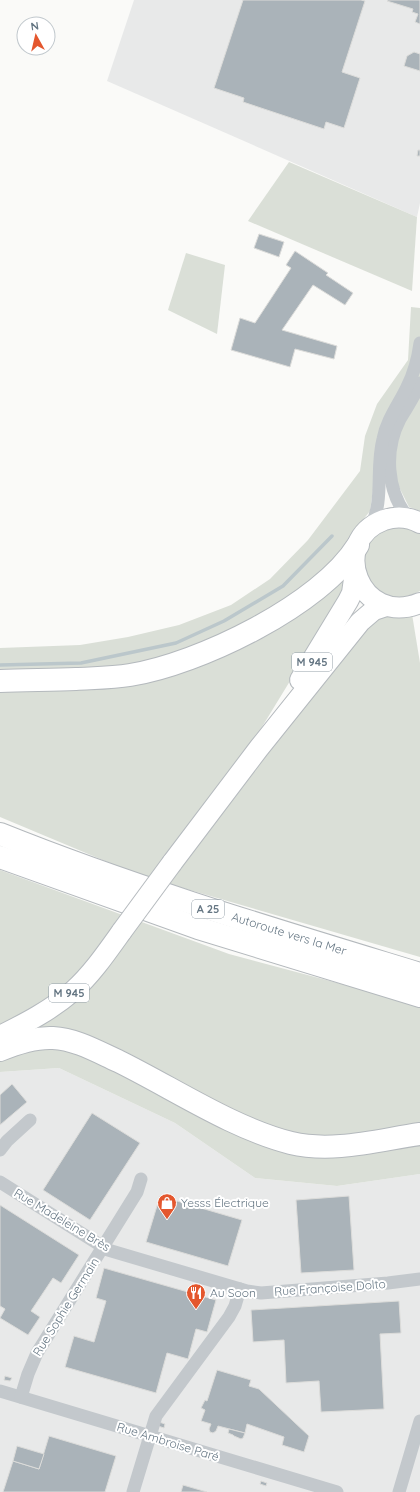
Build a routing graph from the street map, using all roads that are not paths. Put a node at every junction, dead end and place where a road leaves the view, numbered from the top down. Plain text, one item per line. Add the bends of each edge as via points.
1 (420, 343) edge
2 (420, 383) edge
3 (416, 521) edge
4 (364, 537) junction
5 (355, 572) junction
6 (420, 603) edge
7 (386, 606) junction
8 (0, 681) edge
9 (259, 748) junction
10 (0, 834) edge
11 (0, 858) edge
12 (420, 974) edge
13 (420, 996) edge
14 (0, 1036) edge
15 (0, 1050) edge
16 (30, 1120) dead end
17 (420, 1134) edge
18 (0, 1150) edge
19 (141, 1179) dead end
20 (0, 1182) edge
21 (102, 1247) junction
22 (420, 1279) edge
23 (240, 1289) junction
24 (0, 1391) edge
25 (21, 1397) junction
26 (420, 1421) edge
27 (149, 1436) junction
28 (133, 1492) edge
29 (337, 1492) edge
30 (399, 1492) edge

1 - 4 street via 413,373 389,419 382,439 378,506
2 - 3 street via 400,420 390,451 394,493 401,507
3 - 4 main road via 388,519 375,525
4 - 5 main road via 354,558
4 - 8 highway via 338,570 294,606 268,622 196,656 131,675
5 - 7 main road via 364,591
5 - 9 main road, M 945 via 348,602
6 - 7 main road via 400,608
7 - 9 main road, M 945 via 374,610 360,622
9 - 14 main road, M 945, bridge via 104,956 74,990 40,1015
10 - 12 highway, Autoroute vers la Mer / A 25 via 128,883
11 - 13 highway, A 25 via 198,928
15 - 17 highway via 39,1039 53,1038 73,1042 130,1067 239,1123 291,1143 309,1146 346,1145
16 - 18 street
19 - 21 street, Rue Sophie Germain via 136,1192
20 - 21 street, Rue Madeleine Brès
21 - 23 street, Rue Madeleine Brès
21 - 25 street, Rue Sophie Germain via 33,1359
22 - 23 street, Rue Françoise Dolto via 388,1284 261,1293
23 - 27 street via 232,1312 159,1410
24 - 25 street, Rue Ambroise Paré
25 - 27 street, Rue Ambroise Paré
26 - 30 street
27 - 28 street
27 - 29 street, Rue Ambroise Paré

